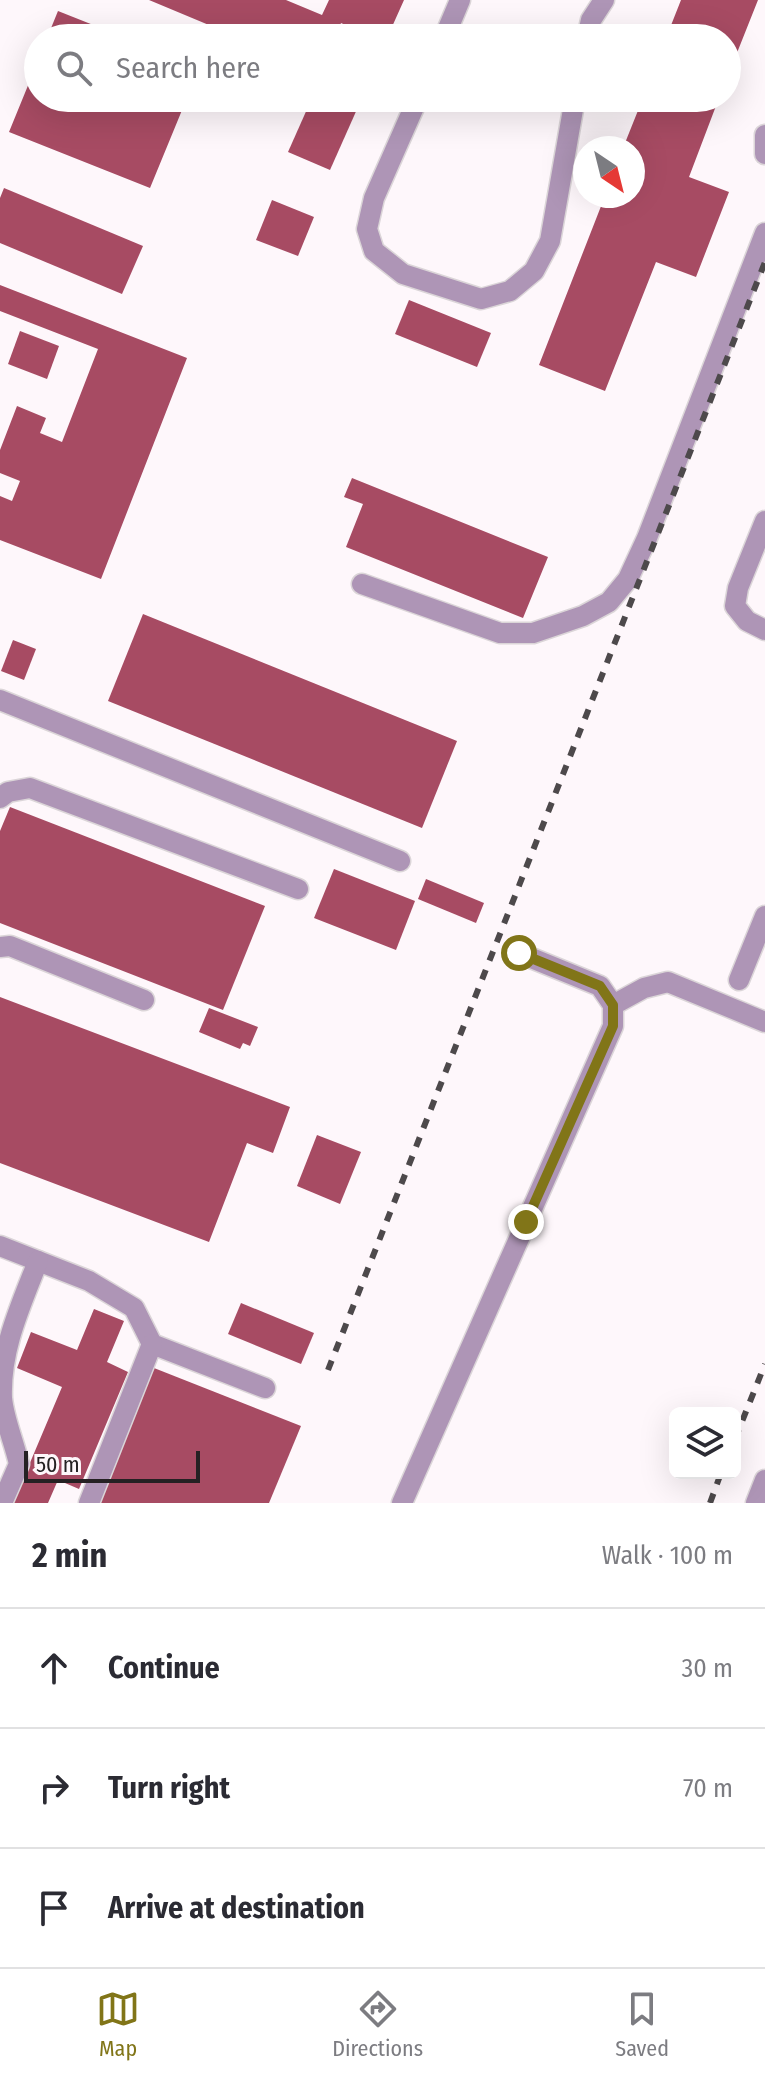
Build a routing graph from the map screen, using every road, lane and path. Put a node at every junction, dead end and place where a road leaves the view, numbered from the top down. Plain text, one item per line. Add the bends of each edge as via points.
1 (460, 0) edge
2 (604, 0) edge
3 (450, 24) edge
4 (590, 24) edge
5 (412, 112) edge
6 (572, 112) edge
7 (765, 135) edge
8 (765, 154) edge
9 (765, 233) edge
10 (765, 521) edge
11 (362, 584) dead end
12 (765, 630) edge
13 (0, 700) edge
14 (0, 798) edge
15 (400, 861) dead end
16 (298, 889) dead end
17 (765, 916) edge
18 (0, 947) edge
19 (519, 953) dead end
20 (739, 980) dead end
21 (144, 1000) dead end
22 (613, 1005) junction
23 (765, 1022) edge
24 (0, 1246) edge
25 (38, 1261) junction
26 (152, 1344) junction
27 (265, 1388) dead end
28 (765, 1480) edge
29 (2, 1503) edge
30 (89, 1503) edge
31 (402, 1503) edge
32 (756, 1503) edge

1 - 3 lane
2 - 4 lane
5 - 6 lane via 374,198 367,229 374,251 403,274 481,299 510,291 534,271 550,241
7 - 8 lane
9 - 11 lane via 647,538 628,579 609,602 533,633 500,633
10 - 12 lane via 735,606 747,621
13 - 15 lane
14 - 16 lane via 30,788
17 - 20 lane
18 - 21 lane via 10,946
19 - 22 lane via 600,986
22 - 23 lane via 668,982
22 - 31 lane via 613,1026
24 - 25 lane
25 - 26 lane via 89,1281 134,1308
25 - 29 lane via 6,1344 2,1398 19,1464
26 - 27 lane
26 - 30 lane
28 - 32 lane

